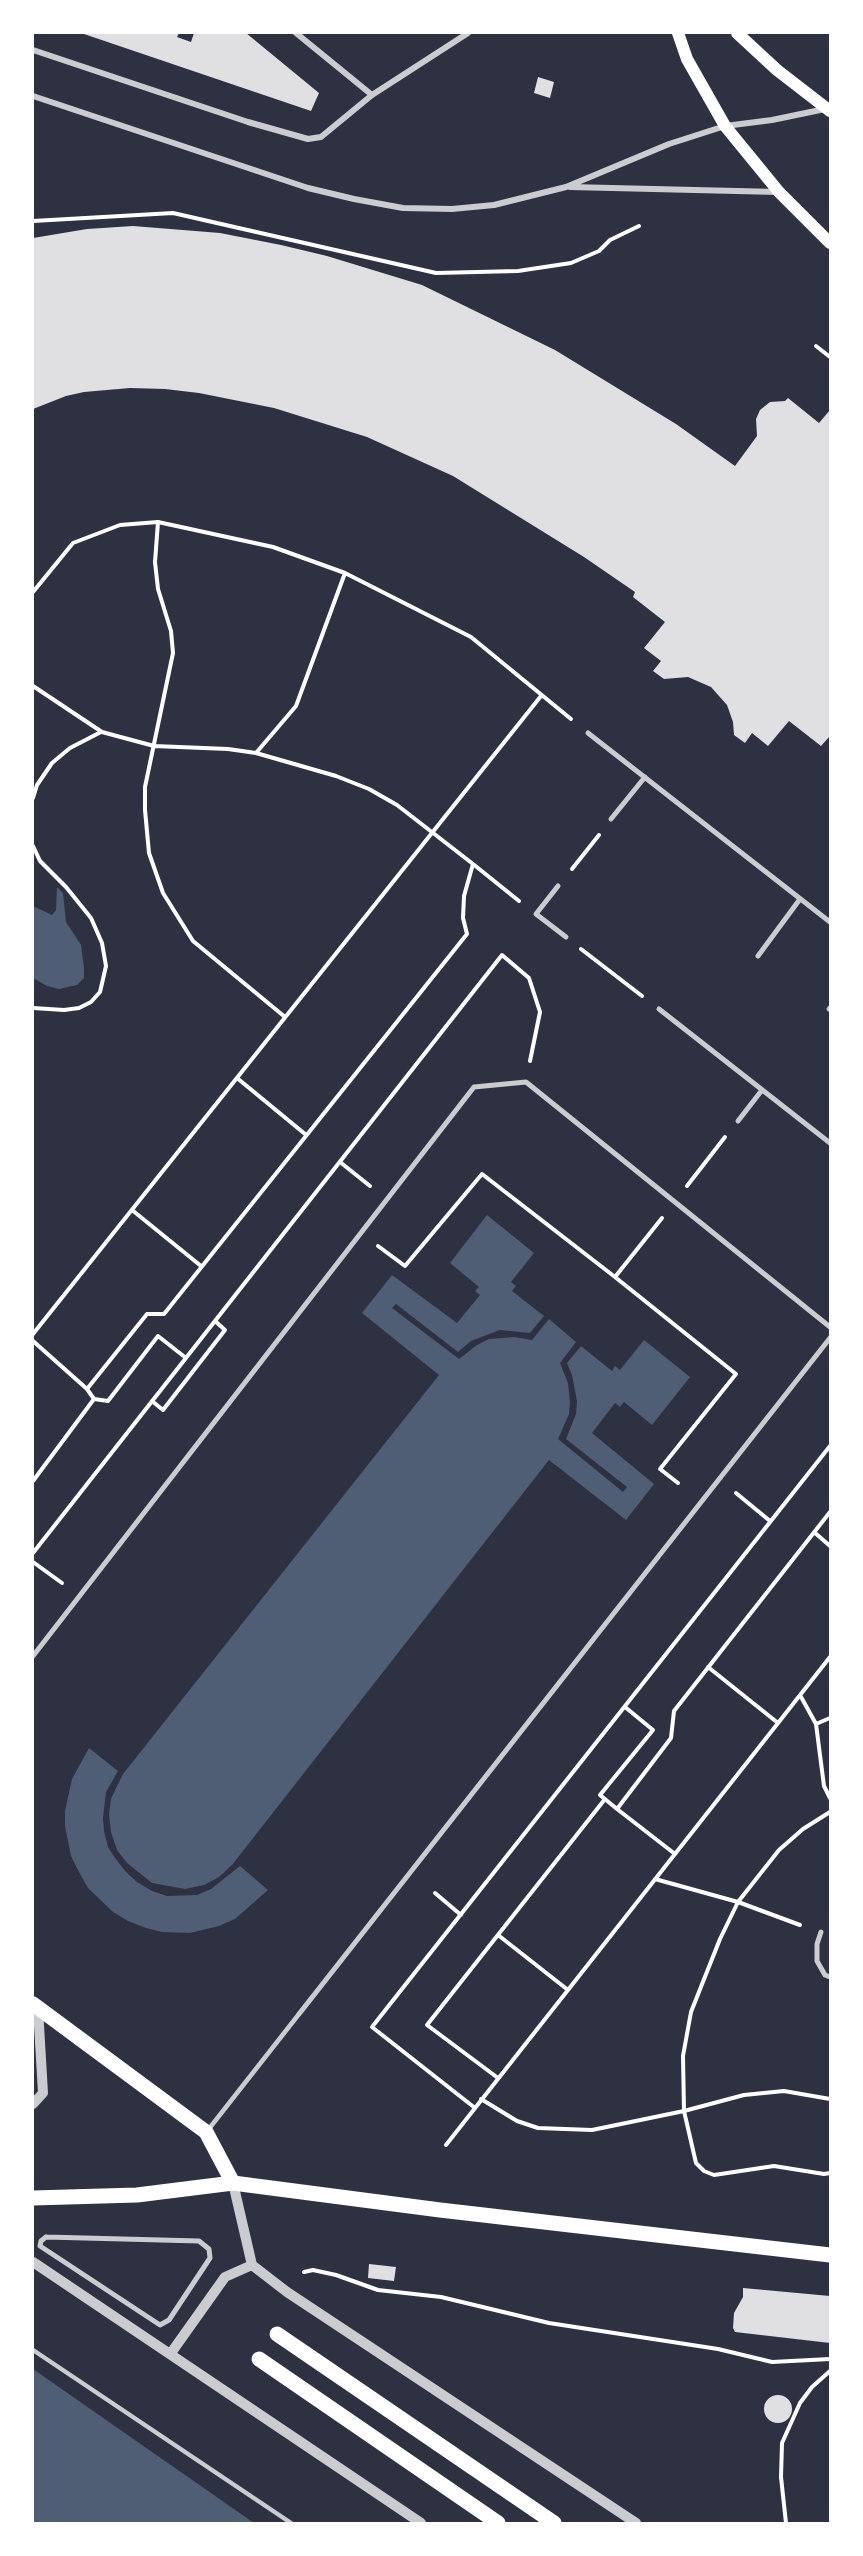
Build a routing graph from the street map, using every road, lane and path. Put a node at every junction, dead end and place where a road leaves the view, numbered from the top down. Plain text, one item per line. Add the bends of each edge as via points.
1 (296, 33) edge
2 (468, 33) edge
3 (678, 33) edge
4 (737, 33) edge
5 (33, 50) edge
6 (372, 95) junction
7 (33, 96) edge
8 (829, 110) edge
9 (725, 126) junction
10 (566, 187) junction
11 (779, 192) junction
12 (33, 221) edge
13 (639, 226) dead end
14 (830, 243) edge
15 (816, 346) dead end
16 (830, 357) edge
17 (158, 522) junction
18 (345, 573) junction
19 (33, 592) edge
20 (33, 686) edge
21 (541, 696) junction
22 (571, 719) dead end
23 (102, 732) junction
24 (588, 733) dead end
25 (154, 746) junction
26 (256, 753) junction
27 (645, 777) junction
28 (33, 798) edge
29 (611, 819) joint
30 (432, 832) junction
31 (33, 846) edge
32 (473, 864) junction
33 (558, 886) joint
34 (507, 892) dead end
35 (800, 899) junction
36 (830, 922) edge
37 (566, 937) joint
38 (758, 956) dead end
39 (33, 1008) edge
40 (659, 1009) joint
41 (285, 1017) junction
42 (237, 1078) junction
43 (526, 1082) junction
44 (762, 1090) junction
45 (738, 1121) dead end
46 (305, 1134) junction
47 (830, 1143) edge
48 (340, 1162) junction
49 (361, 1179) dead end
50 (132, 1209) junction
51 (361, 1233) junction
52 (639, 1247) dead end
53 (201, 1266) junction
54 (615, 1277) junction
55 (215, 1321) junction
56 (830, 1327) edge
57 (33, 1334) edge
58 (830, 1338) edge
59 (33, 1341) edge
60 (186, 1358) junction
61 (87, 1389) junction
62 (94, 1399) junction
63 (152, 1401) junction
64 (830, 1446) edge
65 (33, 1481) edge
66 (678, 1483) dead end
67 (749, 1503) dead end
68 (830, 1512) edge
69 (770, 1521) junction
70 (814, 1532) junction
71 (830, 1546) edge
72 (33, 1553) edge
73 (33, 1562) edge
74 (51, 1575) dead end
75 (33, 1656) edge
76 (830, 1657) edge
77 (708, 1667) junction
78 (800, 1695) junction
79 (625, 1707) junction
80 (830, 1718) edge
81 (778, 1724) junction
82 (816, 1724) junction
83 (830, 1798) edge
84 (605, 1799) junction
85 (617, 1809) junction
86 (830, 1812) edge
87 (675, 1854) junction
88 (655, 1879) junction
89 (435, 1893) dead end
90 (738, 1902) junction
91 (461, 1915) junction
92 (798, 1924) dead end
93 (821, 1932) dead end
94 (498, 1935) junction
95 (830, 1977) edge
96 (568, 1990) junction
97 (35, 2007) edge
98 (299, 2014) joint
99 (498, 2078) junction
100 (830, 2098) edge
101 (481, 2099) junction
102 (33, 2104) edge
103 (475, 2108) junction
104 (684, 2111) junction
105 (206, 2132) junction
106 (446, 2145) dead end
107 (830, 2173) edge
108 (233, 2183) junction
109 (33, 2198) edge
110 (40, 2246) joint
111 (830, 2254) edge
112 (33, 2262) edge
113 (252, 2265) junction
114 (301, 2274) dead end
115 (277, 2334) dead end
116 (33, 2350) edge
117 (171, 2354) junction
118 (259, 2359) dead end
119 (830, 2359) edge
120 (830, 2371) edge
121 (291, 2523) edge
122 (422, 2523) edge
123 (498, 2523) edge
124 (554, 2523) edge
125 (636, 2523) edge
126 (786, 2523) edge

1 - 6 street
2 - 6 street
3 - 9 main road via 687,59
4 - 8 main road
5 - 6 street via 308,139 321,137
7 - 10 street via 354,200 403,208 452,209 494,205
8 - 9 street
9 - 10 street via 669,144
9 - 11 main road
10 - 11 street
11 - 14 main road
12 - 13 path via 173,213 436,273 518,271 571,263 600,251 610,240
15 - 16 path
17 - 18 path via 273,547
17 - 19 path via 120,525 73,543
17 - 25 path via 158,589 171,631 173,653
18 - 21 path via 471,637
18 - 26 path via 296,706
20 - 23 path
21 - 22 path
21 - 30 path
23 - 25 path
23 - 28 path via 70,748 52,763
24 - 27 street
25 - 26 path
25 - 41 path via 148,767 145,810 149,853 163,893 194,941
26 - 30 path via 369,789 398,805
27 - 29 street
27 - 35 street
29 - 33 path
30 - 32 path
30 - 41 path
31 - 39 path via 40,861 91,918 102,942 106,966 100,992 91,1002 64,1010
32 - 34 path
32 - 46 path via 464,896 467,933
33 - 37 street via 537,914
35 - 36 street
35 - 38 street
37 - 40 path
40 - 44 street
41 - 42 path
42 - 46 path
42 - 50 path
43 - 48 path via 540,1012 529,978 502,955
43 - 51 street via 474,1087
43 - 56 street
44 - 45 street
44 - 47 street
46 - 53 path
48 - 49 path
48 - 55 path
50 - 53 path
50 - 57 path
51 - 54 path via 405,1266 482,1174
51 - 75 street
52 - 54 path
53 - 61 path via 164,1314 147,1314
54 - 66 path via 736,1374 660,1469
55 - 60 path
55 - 63 path via 225,1330 163,1410
58 - 98 street
59 - 61 path
60 - 62 path via 158,1336 108,1401
60 - 63 path
61 - 62 path
62 - 65 path
63 - 72 path
64 - 69 path
67 - 69 path
68 - 70 path
69 - 79 path
70 - 71 path
70 - 77 path
73 - 74 path
76 - 78 path
77 - 81 path
77 - 85 path via 674,1710 671,1738
78 - 81 path
78 - 82 path
79 - 84 path via 653,1730 600,1795
79 - 91 path
80 - 82 path
81 - 87 path
82 - 83 path via 824,1786
84 - 85 path
84 - 94 path
85 - 87 path
86 - 90 path via 779,1850
87 - 88 path
88 - 90 path
88 - 96 path
89 - 91 path
90 - 92 path
90 - 104 path via 691,2012 683,2056
91 - 103 path via 372,2027
93 - 95 street via 817,1961
94 - 96 path
94 - 99 path via 427,2025
96 - 99 path
97 - 102 street via 43,2093
97 - 105 main road
98 - 105 lane
99 - 101 path
100 - 104 path via 784,2091 744,2095
101 - 103 path
101 - 104 path via 518,2121 538,2128 566,2130 592,2130
103 - 106 path
104 - 107 path via 696,2163 704,2171 714,2175 774,2166
105 - 108 main road
108 - 109 main road via 137,2194
108 - 111 main road
108 - 113 street
110 - 110 street via 160,2325 169,2320 210,2259 209,2249 199,2241 46,2237
112 - 117 street
113 - 117 street via 225,2277
113 - 125 street
114 - 119 path via 313,2270 378,2290 441,2297 549,2323 772,2361
115 - 124 main road
116 - 121 lane
117 - 122 street
118 - 123 main road
120 - 126 path via 800,2403 782,2442

